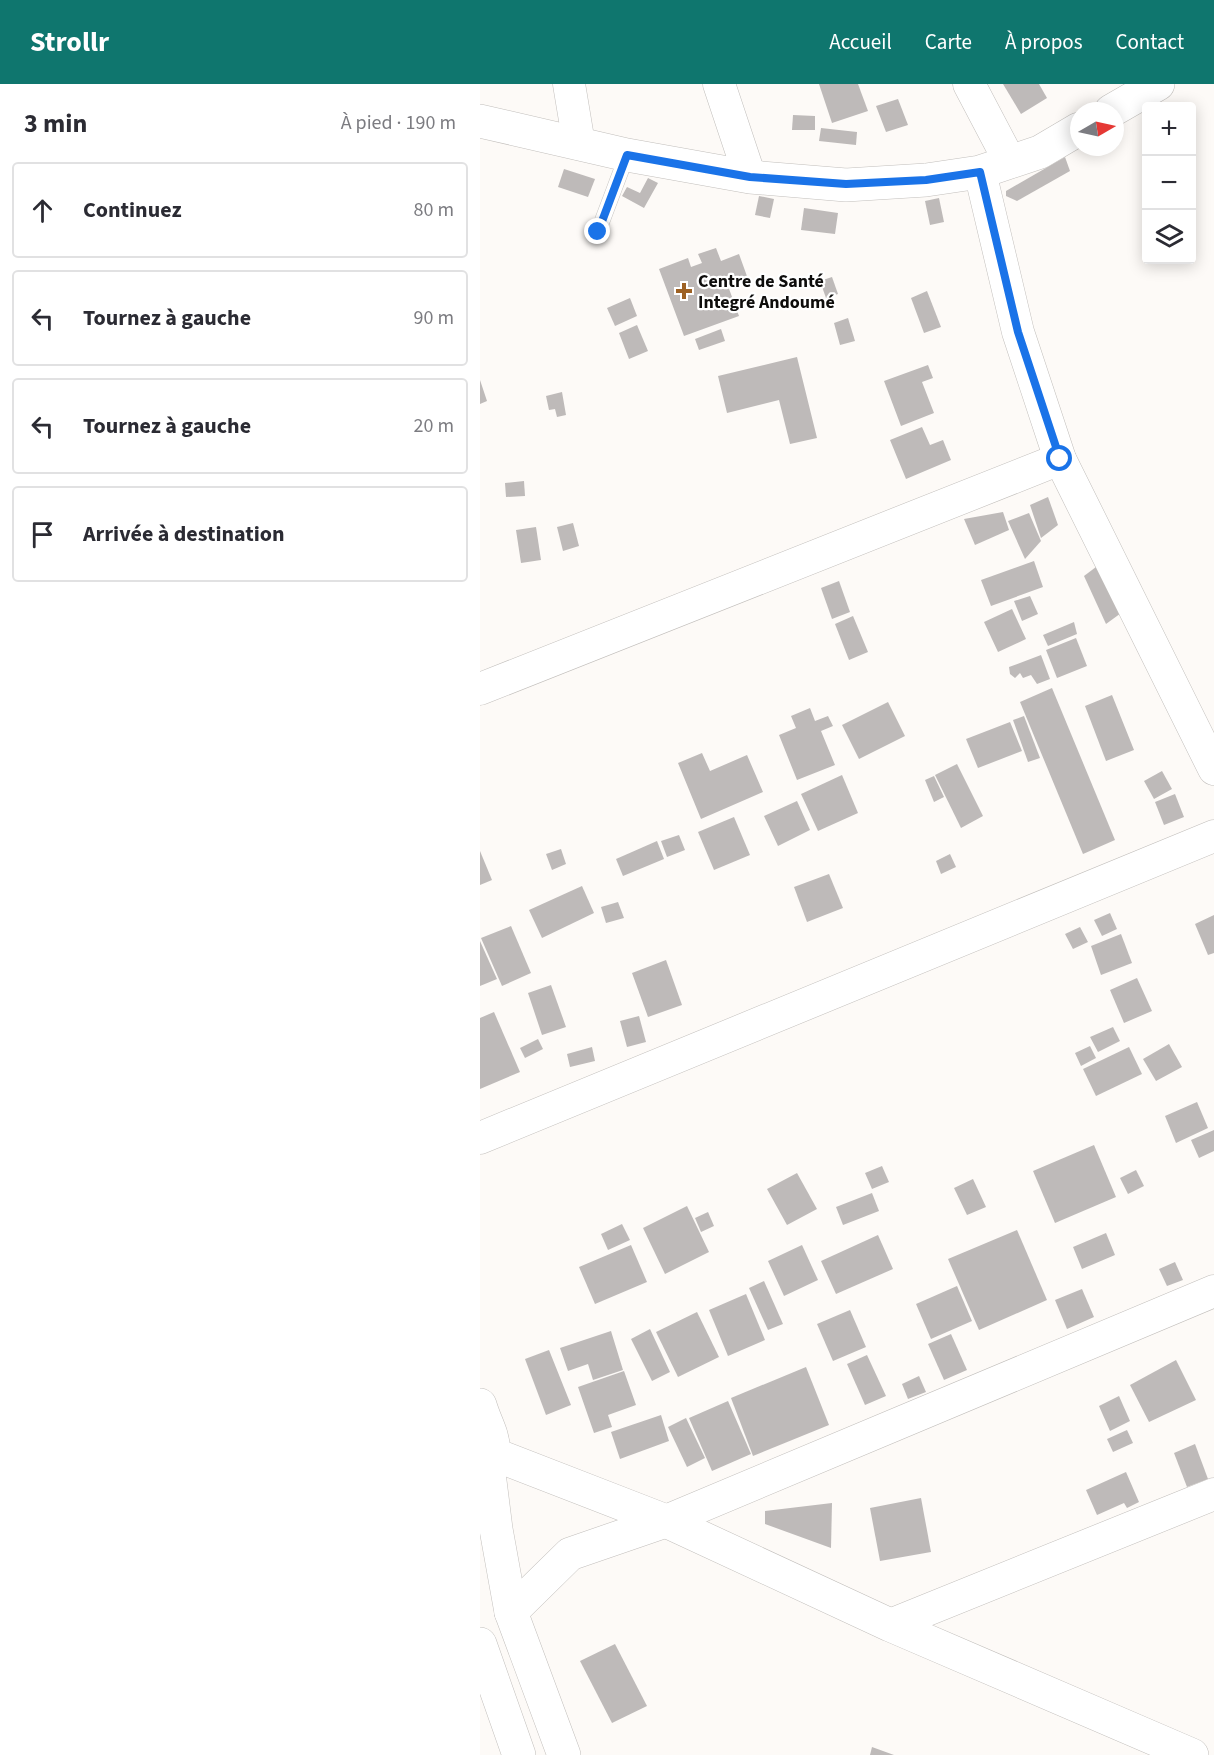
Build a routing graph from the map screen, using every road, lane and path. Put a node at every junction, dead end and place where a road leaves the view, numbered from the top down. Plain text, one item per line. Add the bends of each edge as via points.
1 (569, 84) edge
2 (719, 84) edge
3 (969, 84) edge
4 (1155, 85) edge
5 (1124, 103) edge
6 (480, 121) edge
7 (1070, 134) edge
8 (579, 144) junction
9 (627, 155) junction
10 (995, 167) junction
11 (750, 177) junction
12 (598, 232) dead end
13 (1060, 459) junction
14 (480, 689) edge
15 (1214, 769) edge
16 (1214, 837) edge
17 (480, 1138) edge
18 (1214, 1292) edge
19 (482, 1414) edge
20 (487, 1464) edge
21 (1214, 1494) edge
22 (666, 1521) junction
23 (511, 1612) junction
24 (890, 1624) junction
25 (480, 1644) edge
26 (519, 1755) edge
27 (564, 1755) edge
28 (1191, 1755) edge

1 - 8 street
2 - 11 street
3 - 10 street
4 - 5 street
6 - 8 street
7 - 10 street via 1040,152
8 - 9 street
9 - 11 street
9 - 12 lane
10 - 11 street via 926,180 846,184
10 - 13 street via 1018,332
13 - 14 street
13 - 15 street
16 - 17 street
18 - 22 street
19 - 20 street via 494,1442
20 - 22 street
20 - 23 street
21 - 24 street
22 - 23 street via 570,1554
22 - 24 street
23 - 27 street
24 - 28 street
25 - 26 street

